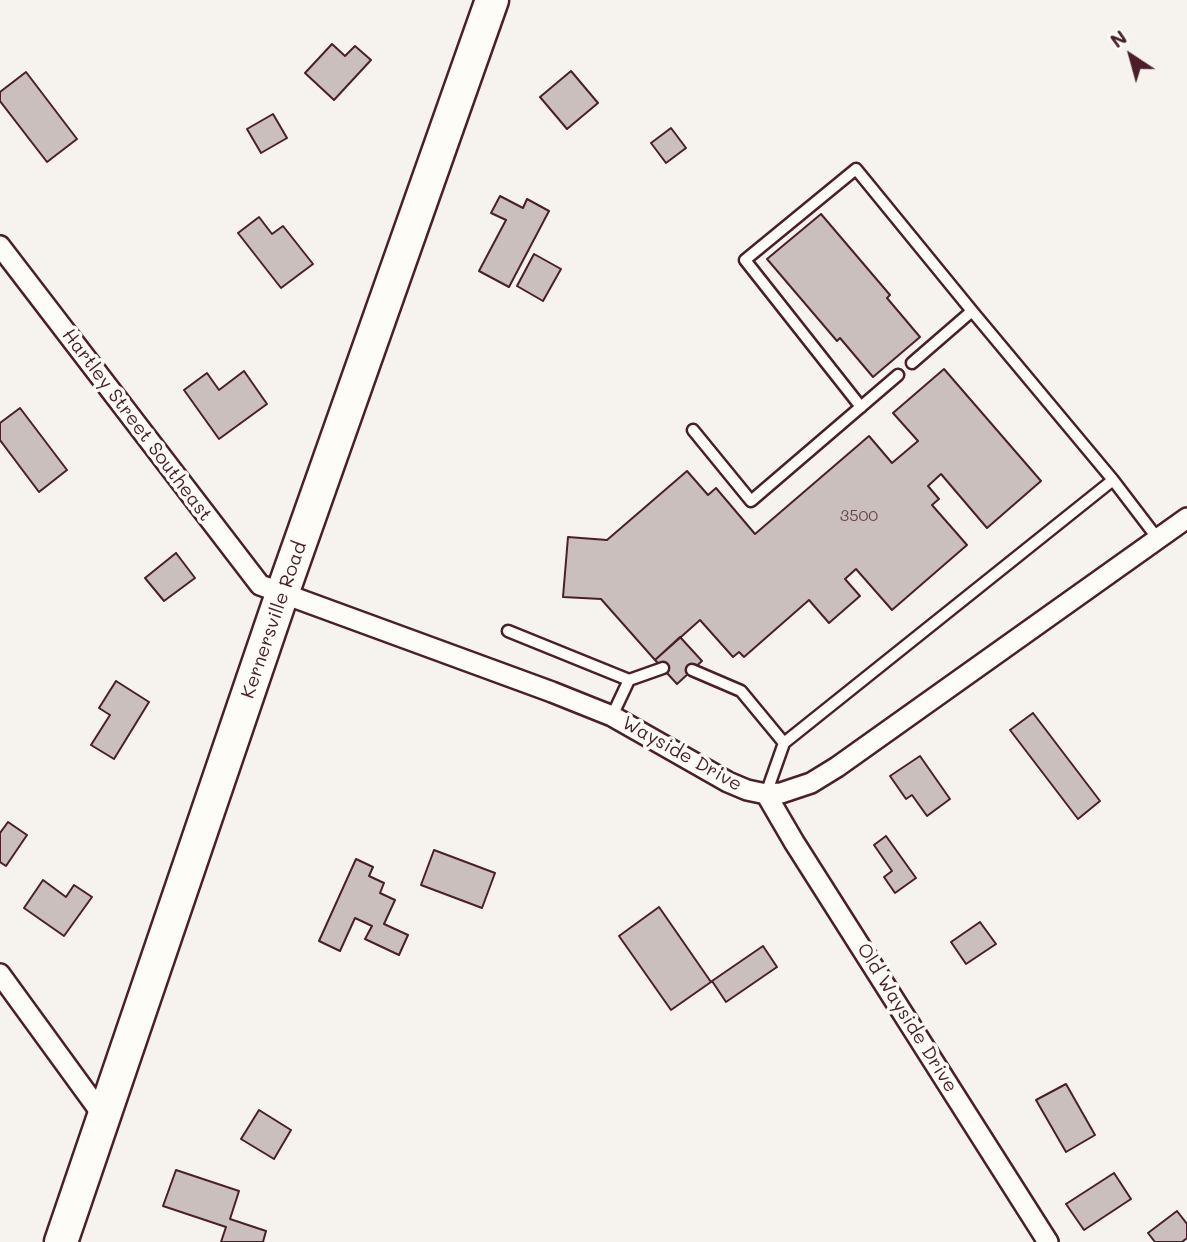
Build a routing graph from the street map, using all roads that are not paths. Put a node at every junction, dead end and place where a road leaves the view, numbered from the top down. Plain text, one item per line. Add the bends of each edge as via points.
1 (492, 0) edge
2 (0, 246) edge
3 (972, 311) junction
4 (912, 363) dead end
5 (898, 375) dead end
6 (861, 407) junction
7 (693, 430) dead end
8 (1113, 480) junction
9 (1187, 518) edge
10 (1158, 539) junction
11 (282, 594) junction
12 (508, 631) dead end
13 (663, 668) dead end
14 (692, 670) dead end
15 (629, 680) junction
16 (612, 716) junction
17 (784, 743) junction
18 (766, 794) junction
19 (0, 974) edge
20 (104, 1117) junction
21 (61, 1242) edge
22 (1048, 1242) edge

1 - 11 main road, Kernersville Road
2 - 11 street, Hartley Street Southeast via 260,585
3 - 4 lane
3 - 6 lane via 856,169 745,260
3 - 8 lane
5 - 6 lane
6 - 7 lane via 751,501
8 - 10 lane
8 - 17 lane
9 - 10 street, Wayside Drive
10 - 18 street, Wayside Drive via 837,767 811,783
11 - 16 street, Wayside Drive
11 - 20 main road, Kernersville Road
12 - 15 lane
13 - 15 lane
14 - 17 lane via 741,691
15 - 16 lane
16 - 18 street, Wayside Drive via 728,782
17 - 18 lane
18 - 22 street, Old Wayside Drive
19 - 20 street
20 - 21 main road, Kernersville Road

